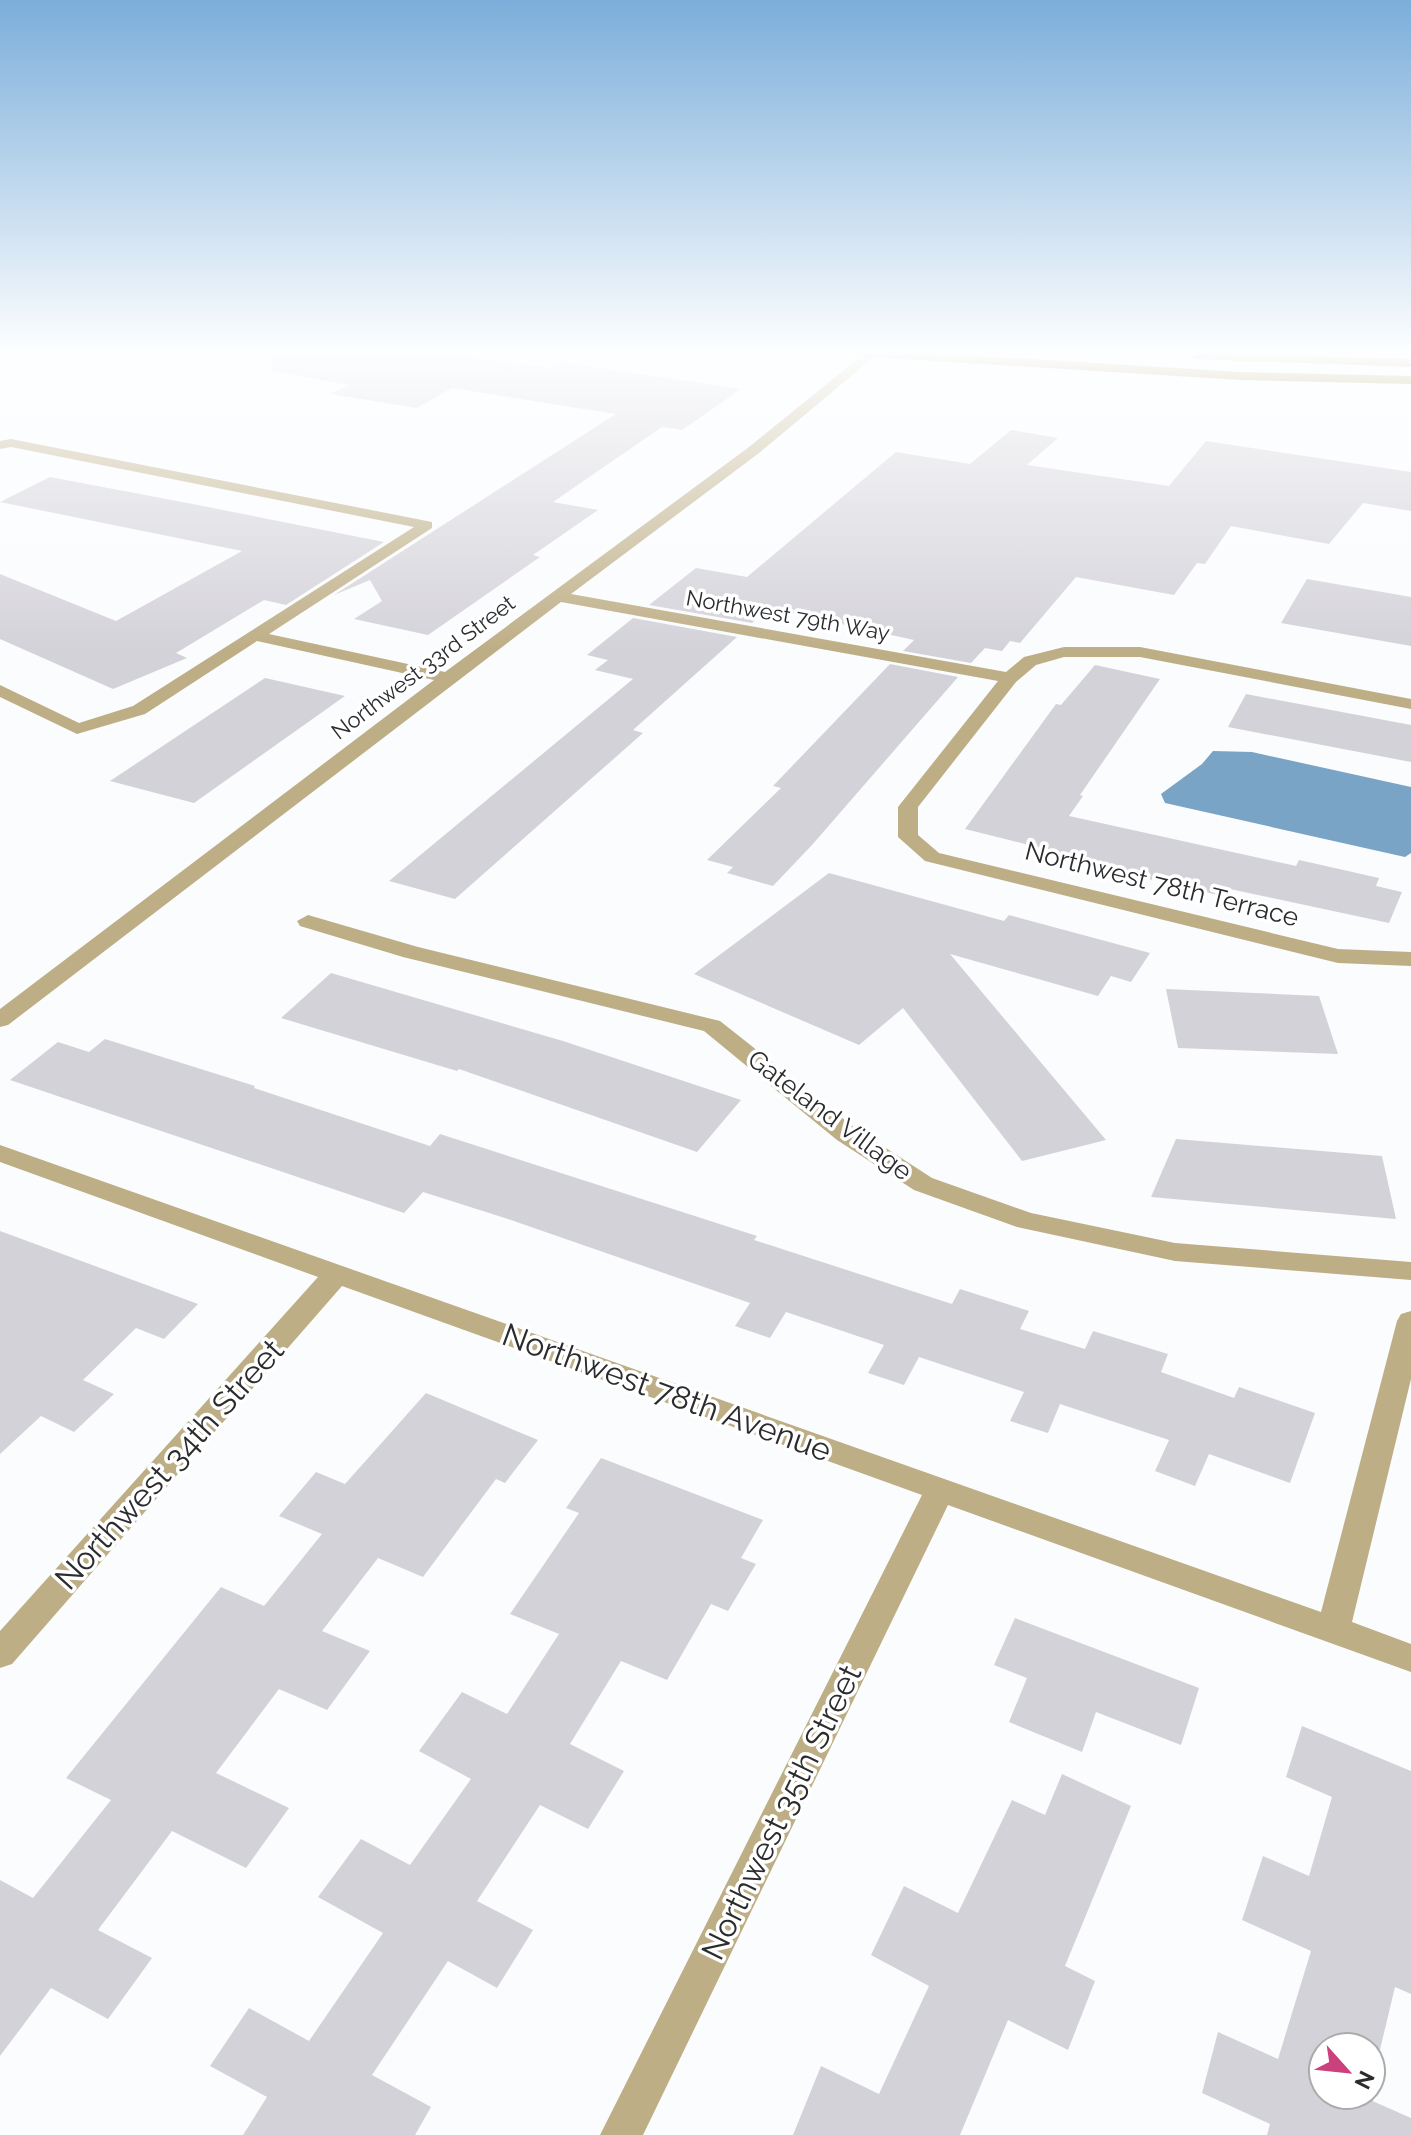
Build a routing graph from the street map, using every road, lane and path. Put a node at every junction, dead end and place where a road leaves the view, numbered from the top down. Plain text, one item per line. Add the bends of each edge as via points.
1 (55, 452) edge
2 (752, 452) edge
3 (557, 596) junction
4 (255, 636) junction
5 (448, 678) junction
6 (1010, 678) junction
7 (0, 690) edge
8 (1411, 704) edge
9 (308, 921) dead end
10 (1411, 959) edge
11 (0, 1020) edge
12 (0, 1153) edge
13 (1411, 1271) edge
14 (337, 1274) junction
15 (1411, 1321) edge
16 (940, 1490) junction
17 (1333, 1630) junction
18 (0, 1654) edge
19 (1411, 1658) edge
20 (621, 2135) edge

1 - 4 street via 427,525
2 - 3 street, Northwest 33rd Street
3 - 5 street, Northwest 33rd Street
3 - 6 street, Northwest 79th Way
4 - 5 street
4 - 7 street via 139,710 77,729
5 - 11 street, Northwest 33rd Street
6 - 8 street via 1030,661 1064,652 1140,652
6 - 10 street, Northwest 78th Terrace via 908,807 908,837 932,857 1338,956
9 - 13 street, Gateland Village via 411,952 712,1026 846,1134 923,1184 1026,1221 1175,1252
12 - 14 street, Northwest 78th Avenue
14 - 16 street, Northwest 78th Avenue
14 - 18 street, Northwest 34th Street
15 - 17 street
16 - 17 street, Northwest 78th Avenue
16 - 20 street, Northwest 35th Street
17 - 19 street, Northwest 78th Avenue

